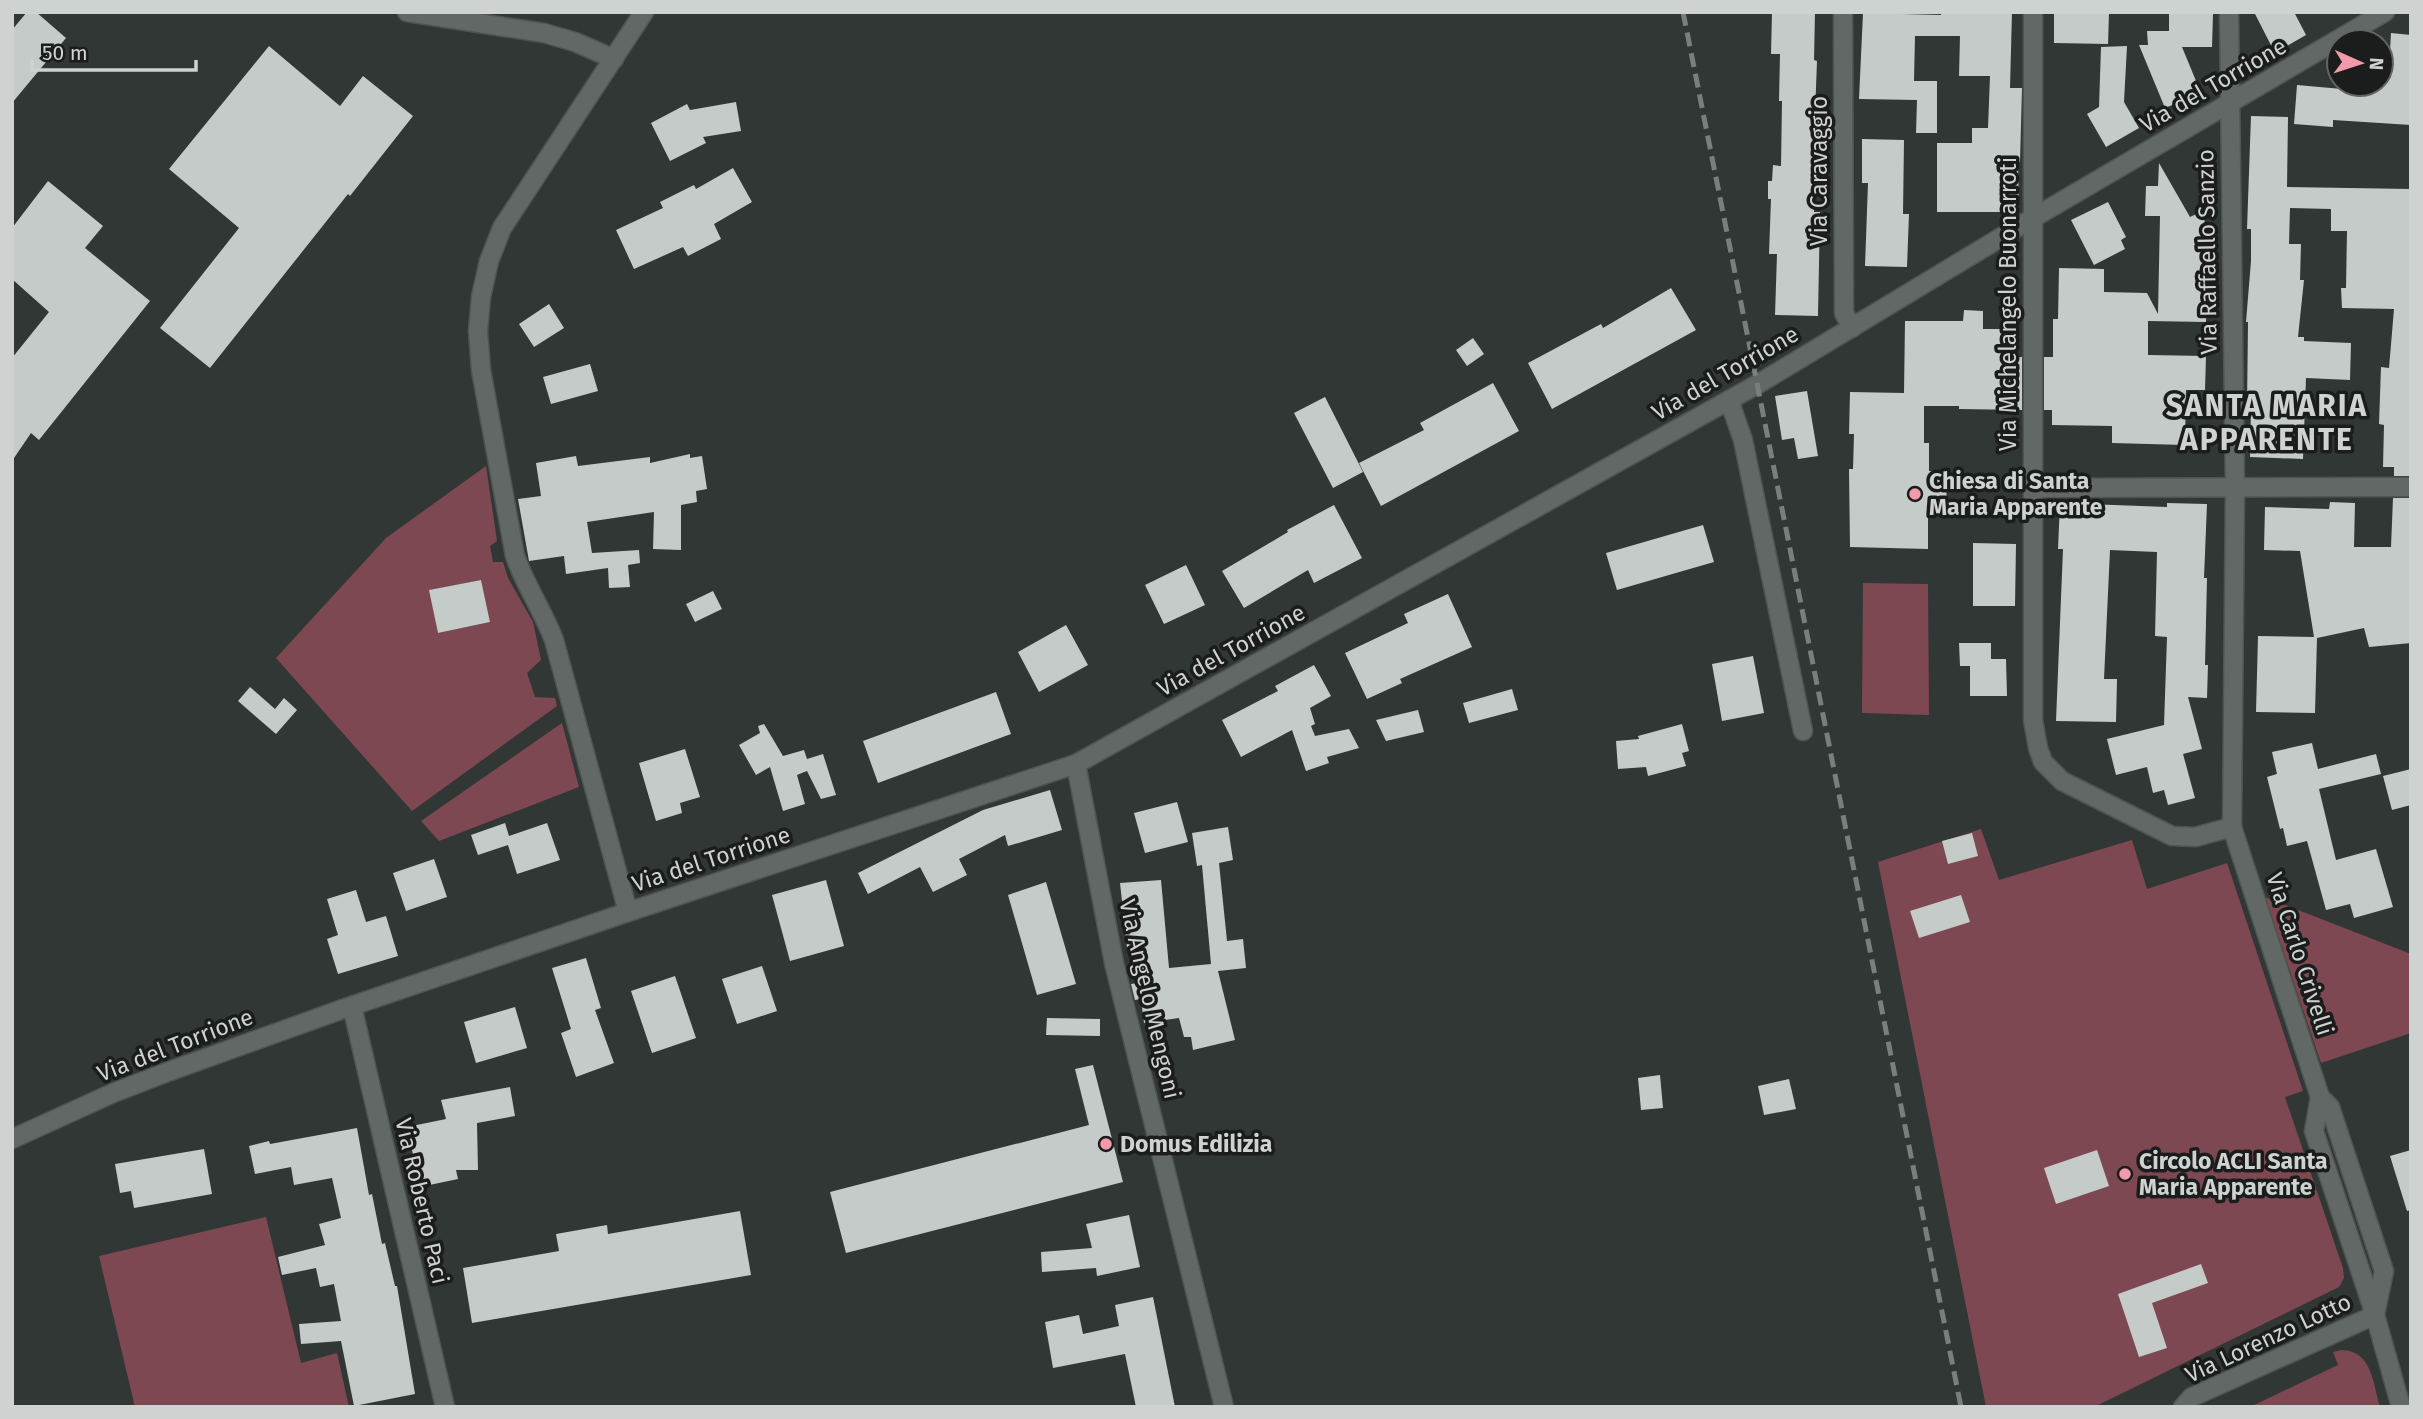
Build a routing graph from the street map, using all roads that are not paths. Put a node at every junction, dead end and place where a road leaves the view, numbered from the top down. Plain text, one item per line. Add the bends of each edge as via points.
1 (407, 12) edge
2 (644, 12) edge
3 (1843, 12) edge
4 (2033, 12) edge
5 (2229, 12) edge
6 (2385, 12) edge
7 (614, 59) junction
8 (2230, 105) junction
9 (2033, 218) junction
10 (1853, 328) junction
11 (1729, 400) junction
12 (2411, 487) edge
13 (2033, 488) junction
14 (2235, 488) junction
15 (1802, 731) dead end
16 (1076, 764) junction
17 (2232, 827) junction
18 (628, 912) junction
19 (352, 1006) junction
20 (12, 1139) edge
21 (2375, 1315) junction
22 (445, 1407) edge
23 (1224, 1407) edge
24 (2183, 1407) edge
25 (2401, 1407) edge

1 - 7 street via 544,33
2 - 7 street
3 - 10 street, Via Caravaggio via 1844,313
4 - 9 street, Via Michelangelo Buonarroti
5 - 8 street, Via Raffaello Sanzio
6 - 8 street, Via del Torrione
7 - 18 street via 502,228 486,273 478,331 515,556 554,640
8 - 9 street, Via del Torrione
8 - 14 street, Via Raffaello Sanzio
9 - 10 street, Via del Torrione
9 - 13 street, Via Michelangelo Buonarroti
10 - 11 street, Via del Torrione
11 - 15 street via 1743,440
11 - 16 street, Via del Torrione
12 - 14 street
13 - 14 street
13 - 17 street, Via Michelangelo Buonarroti via 2033,720 2043,762 2062,781 2172,835 2195,837
14 - 17 street, Via Raffaello Sanzio
16 - 18 street, Via del Torrione
16 - 23 street, Via Angelo Mengoni via 1114,963
17 - 21 street, Via Carlo Crivelli via 2320,1097 2314,1131
18 - 19 street, Via del Torrione
19 - 20 street, Via del Torrione via 159,1075
19 - 22 street, Via Roberto Paci
21 - 24 street, Via Lorenzo Lotto via 2192,1397
21 - 25 street, Via Carlo Crivelli

